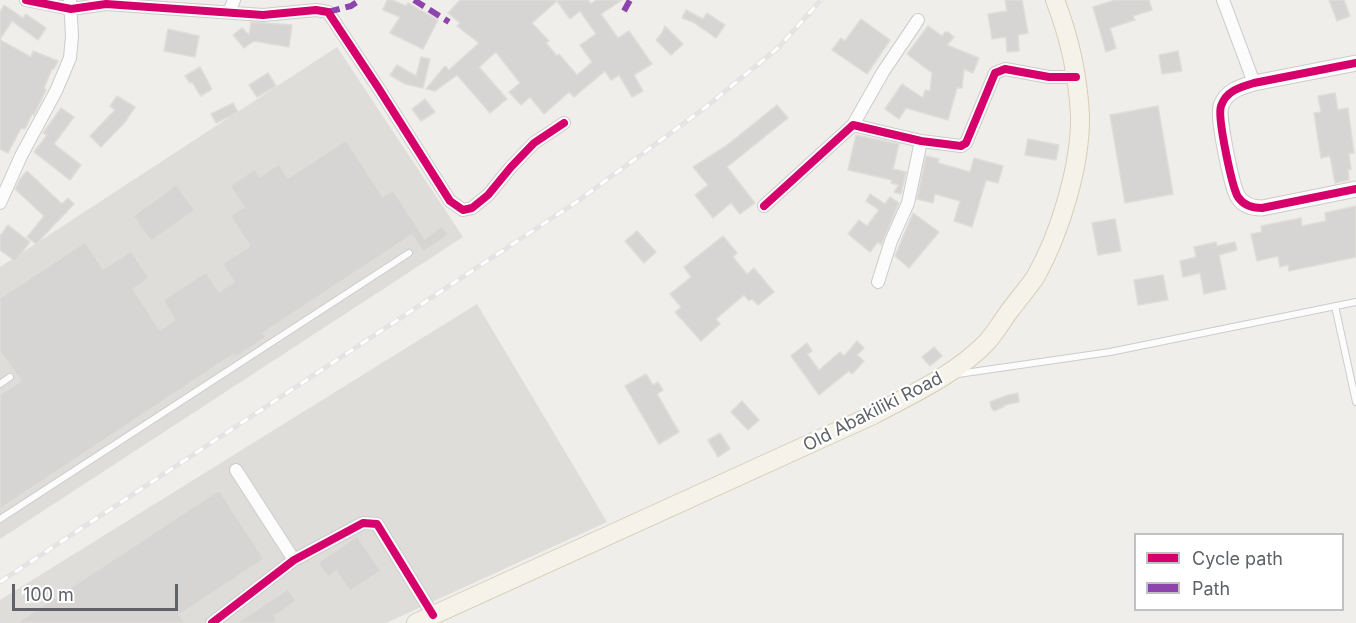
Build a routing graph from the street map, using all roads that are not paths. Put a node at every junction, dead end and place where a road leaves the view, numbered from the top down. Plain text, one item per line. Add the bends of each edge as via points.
1 (26, 0) edge
2 (1055, 0) edge
3 (1222, 0) edge
4 (70, 5) edge
5 (231, 6) edge
6 (918, 20) dead end
7 (1356, 63) edge
8 (1076, 77) junction
9 (1254, 83) junction
10 (564, 123) dead end
11 (853, 124) junction
12 (921, 141) junction
13 (1356, 189) edge
14 (0, 203) edge
15 (764, 207) dead end
16 (409, 253) dead end
17 (878, 282) dead end
18 (1356, 302) edge
19 (1335, 306) junction
20 (945, 376) junction
21 (10, 377) dead end
22 (0, 384) edge
23 (1356, 402) edge
24 (236, 470) dead end
25 (0, 519) edge
26 (294, 560) junction
27 (433, 615) junction
28 (212, 623) edge
29 (416, 623) edge

1 - 4 street
2 - 8 main road, Old Abakiliki Road
3 - 9 street
4 - 5 street
4 - 14 street via 70,58
5 - 10 street via 262,15 328,12 450,201 463,210 488,195 534,143
6 - 11 street
7 - 9 street
8 - 12 street via 1000,70 989,85 966,143 961,146
8 - 20 main road, Old Abakiliki Road via 1080,116 1077,146 1058,230 1035,277 987,342
9 - 13 street via 1237,88 1221,106 1235,191 1243,202 1263,208
11 - 12 street
11 - 15 street
12 - 17 street via 908,203
16 - 25 lane
18 - 19 lane
19 - 20 lane via 1110,352
19 - 23 lane
20 - 27 main road, Old Abakiliki Road via 810,445
21 - 22 lane
24 - 26 street
26 - 27 street via 363,523 377,524
26 - 28 street
27 - 29 main road, Old Abakiliki Road

